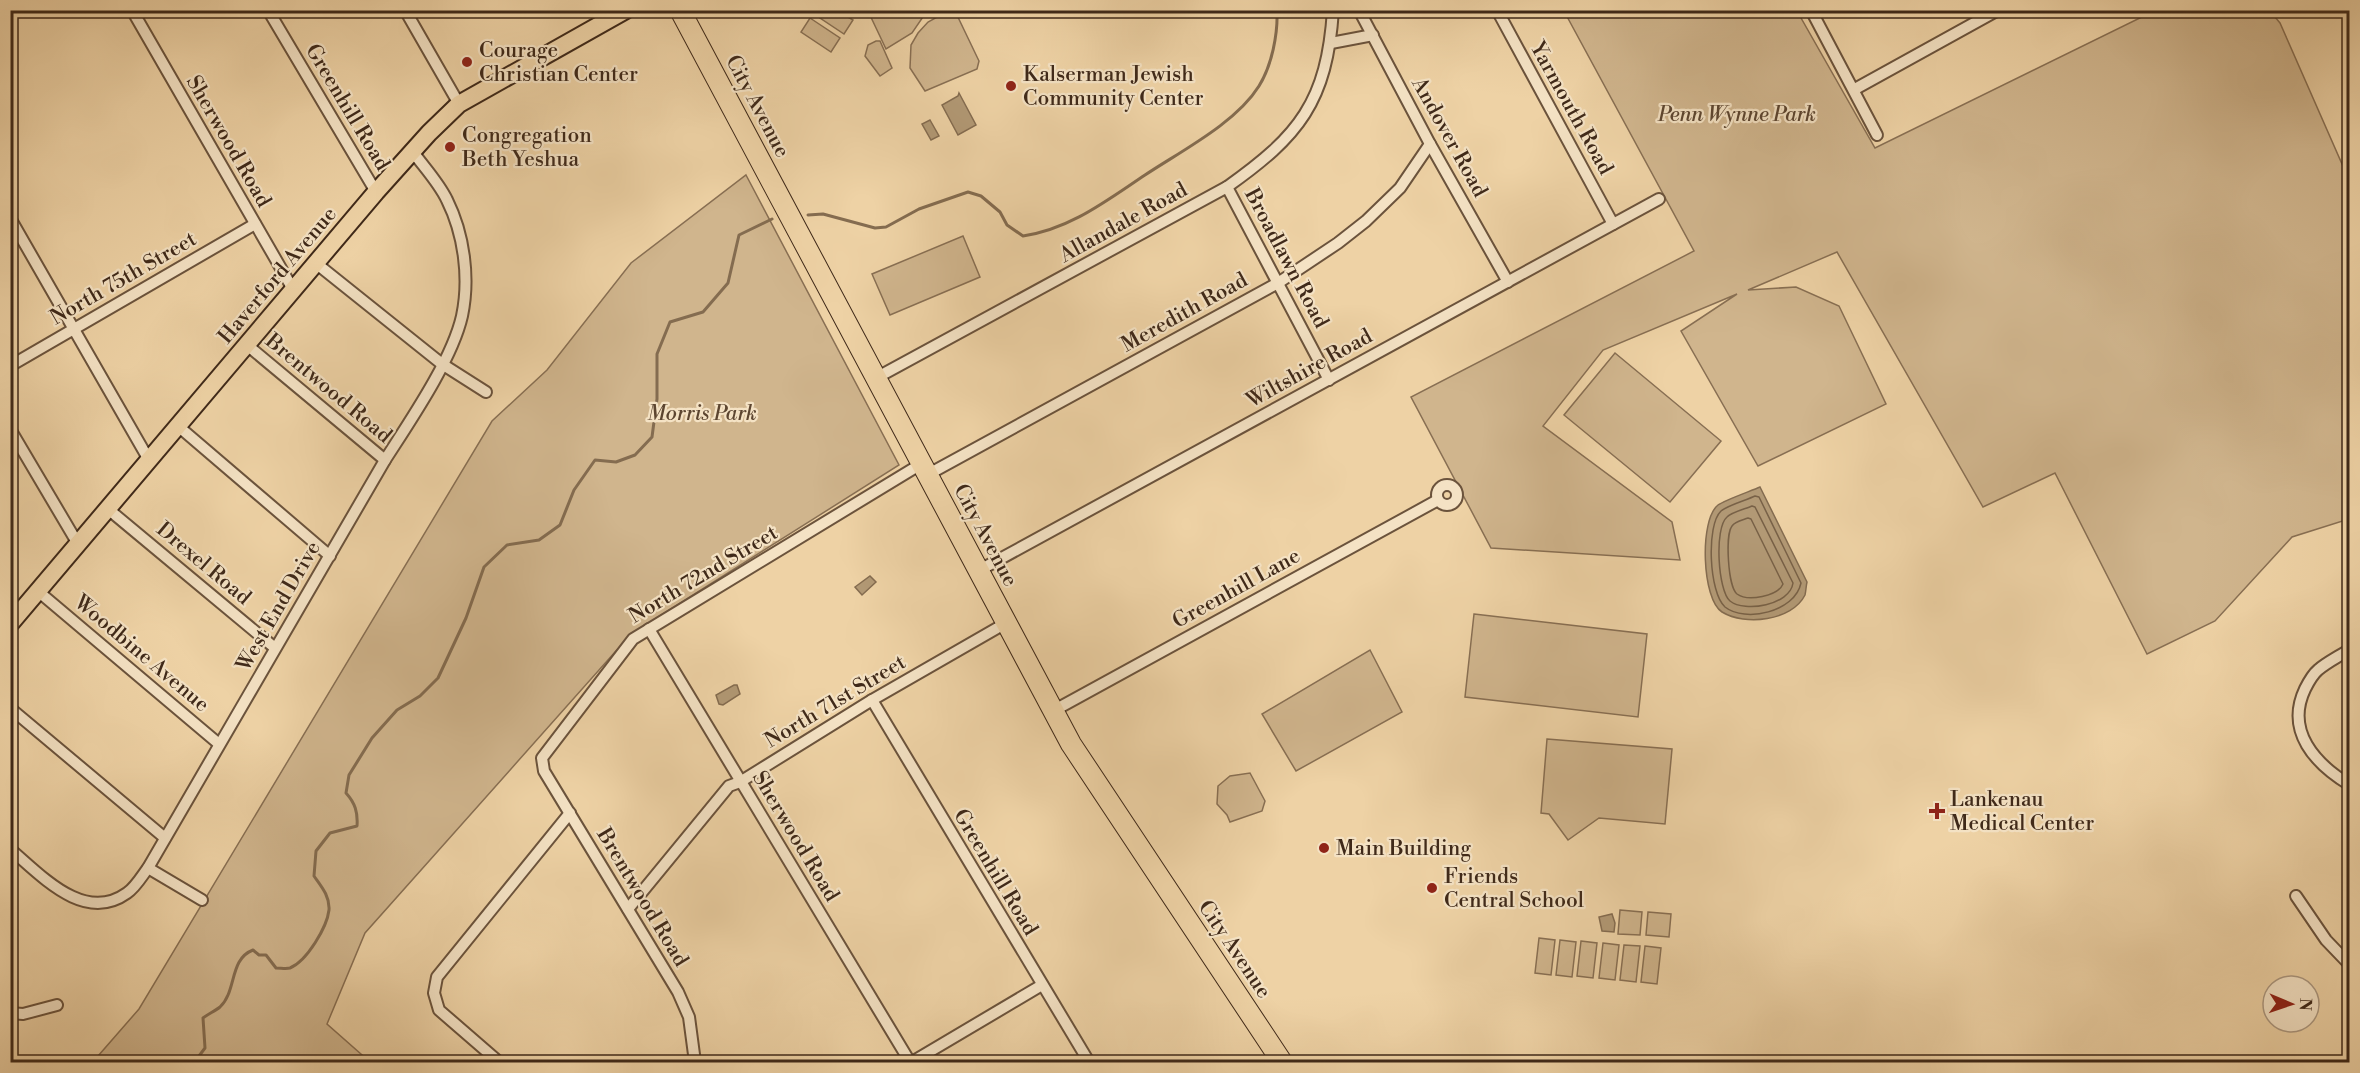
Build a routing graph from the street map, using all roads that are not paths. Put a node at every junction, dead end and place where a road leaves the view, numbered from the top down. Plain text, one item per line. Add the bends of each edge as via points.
1 (132, 10) edge
2 (268, 10) edge
3 (405, 10) edge
4 (626, 10) edge
5 (680, 10) edge
6 (1334, 10) edge
7 (1359, 10) edge
8 (1497, 10) edge
9 (1811, 10) edge
10 (1998, 10) edge
11 (1982, 15) edge
12 (1373, 35) junction
13 (1331, 43) junction
14 (1855, 89) junction
15 (459, 104) junction
16 (1877, 135) dead end
17 (1430, 144) junction
18 (412, 152) junction
19 (1227, 187) junction
20 (376, 192) junction
21 (1659, 199) dead end
22 (10, 218) edge
23 (255, 224) junction
24 (1614, 224) junction
25 (317, 264) junction
26 (1508, 282) junction
27 (1278, 283) junction
28 (294, 291) junction
29 (74, 329) junction
30 (247, 345) junction
31 (442, 364) junction
32 (10, 366) edge
33 (876, 378) junction
34 (1329, 380) junction
35 (486, 392) dead end
36 (178, 426) junction
37 (10, 429) edge
38 (149, 460) junction
39 (385, 460) junction
40 (924, 470) junction
41 (1438, 500) dead end
42 (108, 508) junction
43 (78, 544) junction
44 (330, 556) junction
45 (978, 571) junction
46 (39, 592) junction
47 (1006, 623) junction
48 (10, 624) edge
49 (649, 629) junction
50 (275, 648) junction
51 (2349, 649) edge
52 (872, 700) junction
53 (10, 708) edge
54 (1053, 711) junction
55 (219, 744) junction
56 (542, 758) joint
57 (740, 782) junction
58 (2349, 785) edge
59 (570, 813) junction
60 (165, 838) junction
61 (10, 849) edge
62 (148, 868) junction
63 (2296, 896) dead end
64 (202, 900) dead end
65 (628, 909) junction
66 (2349, 964) edge
67 (1042, 985) junction
68 (57, 1005) dead end
69 (10, 1013) edge
70 (498, 1062) edge
71 (695, 1062) edge
72 (911, 1062) edge
73 (1089, 1062) edge
74 (1282, 1062) edge

1 - 23 street, Sherwood Road
2 - 20 street, Greenhill Road
3 - 15 street
4 - 15 main road, Haverford Avenue
5 - 33 highway, City Avenue
6 - 13 street, Allandale Road
7 - 12 street, Andover Road
8 - 24 street, Yarmouth Road
9 - 14 street
10 - 11 street
11 - 14 street
12 - 13 street
12 - 17 street, Andover Road
13 - 19 street, Allandale Road via 1317,93 1292,132 1266,159
14 - 16 street
15 - 18 main road, Haverford Avenue
17 - 26 street, Andover Road
17 - 27 street, Meredith Road via 1400,188 1366,221
18 - 20 main road, Haverford Avenue
18 - 31 street, Greenhill Road via 447,199 465,263 462,316
19 - 27 street, Broadlawn Road
19 - 33 street, Allandale Road
20 - 25 main road, Haverford Avenue
21 - 24 street, Wiltshire Road
22 - 29 street
23 - 28 street, Sherwood Road
23 - 29 street, North 75th Street
24 - 26 street, Wiltshire Road
25 - 28 main road, Haverford Avenue
25 - 31 street
26 - 34 street, Wiltshire Road
27 - 34 street, Broadlawn Road
27 - 40 street, Meredith Road
28 - 30 main road, Haverford Avenue
29 - 32 street, North 75th Street
29 - 38 street
30 - 36 main road, Haverford Avenue
30 - 39 street, Brentwood Road
31 - 35 street
31 - 39 street, West End Drive
33 - 40 highway, City Avenue
34 - 45 street, Wiltshire Road
36 - 38 main road, Haverford Avenue
36 - 44 street
37 - 43 street
38 - 42 main road, Haverford Avenue
39 - 44 street, West End Drive
40 - 45 highway, City Avenue
40 - 49 street, North 72nd Street
41 - 54 street, Greenhill Lane
42 - 43 main road, Haverford Avenue
42 - 50 street, Drexel Road
43 - 46 main road, Haverford Avenue
44 - 50 street, West End Drive
45 - 47 highway, City Avenue
46 - 48 main road, Haverford Avenue
46 - 55 street, Woodbine Avenue
47 - 52 street, North 71st Street
47 - 54 highway, City Avenue
49 - 56 street, North 72nd Street via 633,639
49 - 57 street, Sherwood Road
50 - 55 street, West End Drive
51 - 58 street via 2318,669 2298,703 2297,719 2305,742 2317,759
52 - 57 street, North 71st Street
52 - 67 street, Greenhill Road
53 - 60 street
54 - 74 highway, City Avenue
55 - 60 street, West End Drive
56 - 59 street, Brentwood Road via 544,771
57 - 65 street, North 71st Street via 729,786
57 - 72 street, Sherwood Road
59 - 65 street, Brentwood Road
59 - 70 street via 436,977 439,1010
60 - 62 street, West End Drive
61 - 62 street, West End Drive via 61,892 87,902 101,902 128,893
62 - 64 street
63 - 66 street via 2326,940
65 - 71 street, Brentwood Road via 689,1017
67 - 72 street
67 - 73 street, Greenhill Road
68 - 69 street via 23,1014

